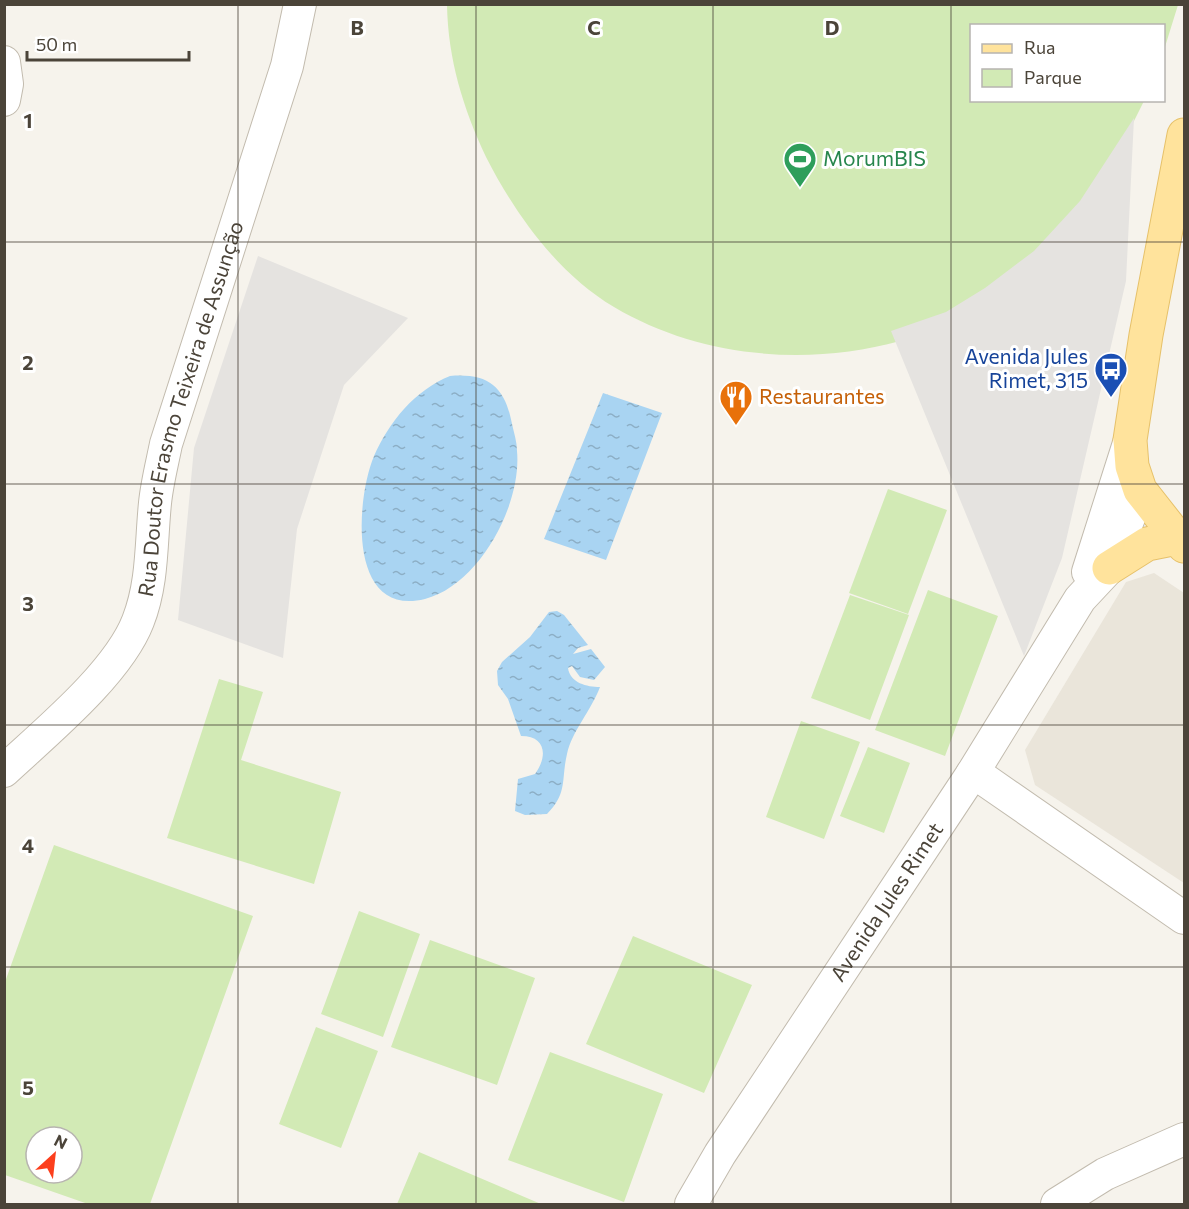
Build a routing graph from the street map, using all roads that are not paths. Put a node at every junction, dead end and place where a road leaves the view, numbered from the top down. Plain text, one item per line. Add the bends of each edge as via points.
1 (300, 4) edge
2 (4, 62) edge
3 (4, 100) edge
4 (1185, 135) edge
5 (1130, 440) junction
6 (1140, 490) junction
7 (1181, 542) edge
8 (1109, 568) junction
9 (1080, 599) junction
10 (4, 771) edge
11 (972, 774) junction
12 (1185, 918) edge
13 (1185, 1139) edge
14 (690, 1204) edge
15 (1057, 1204) edge

1 - 10 street, Rua Doutor Erasmo Teixeira de Assunção via 287,66 166,444 155,501 150,574 138,621 121,652 96,682
2 - 3 street
4 - 5 main road, Avenida Jules Rimet
5 - 6 main road via 1132,466
5 - 9 street, Avenida Jules Rimet via 1102,519
6 - 7 main road
6 - 8 street, Avenida Jules Rimet
7 - 8 main road via 1147,544
8 - 9 street, Avenida Jules Rimet
9 - 11 street, Avenida Jules Rimet
11 - 12 street
11 - 14 street, Avenida Jules Rimet
13 - 15 street via 1106,1174

